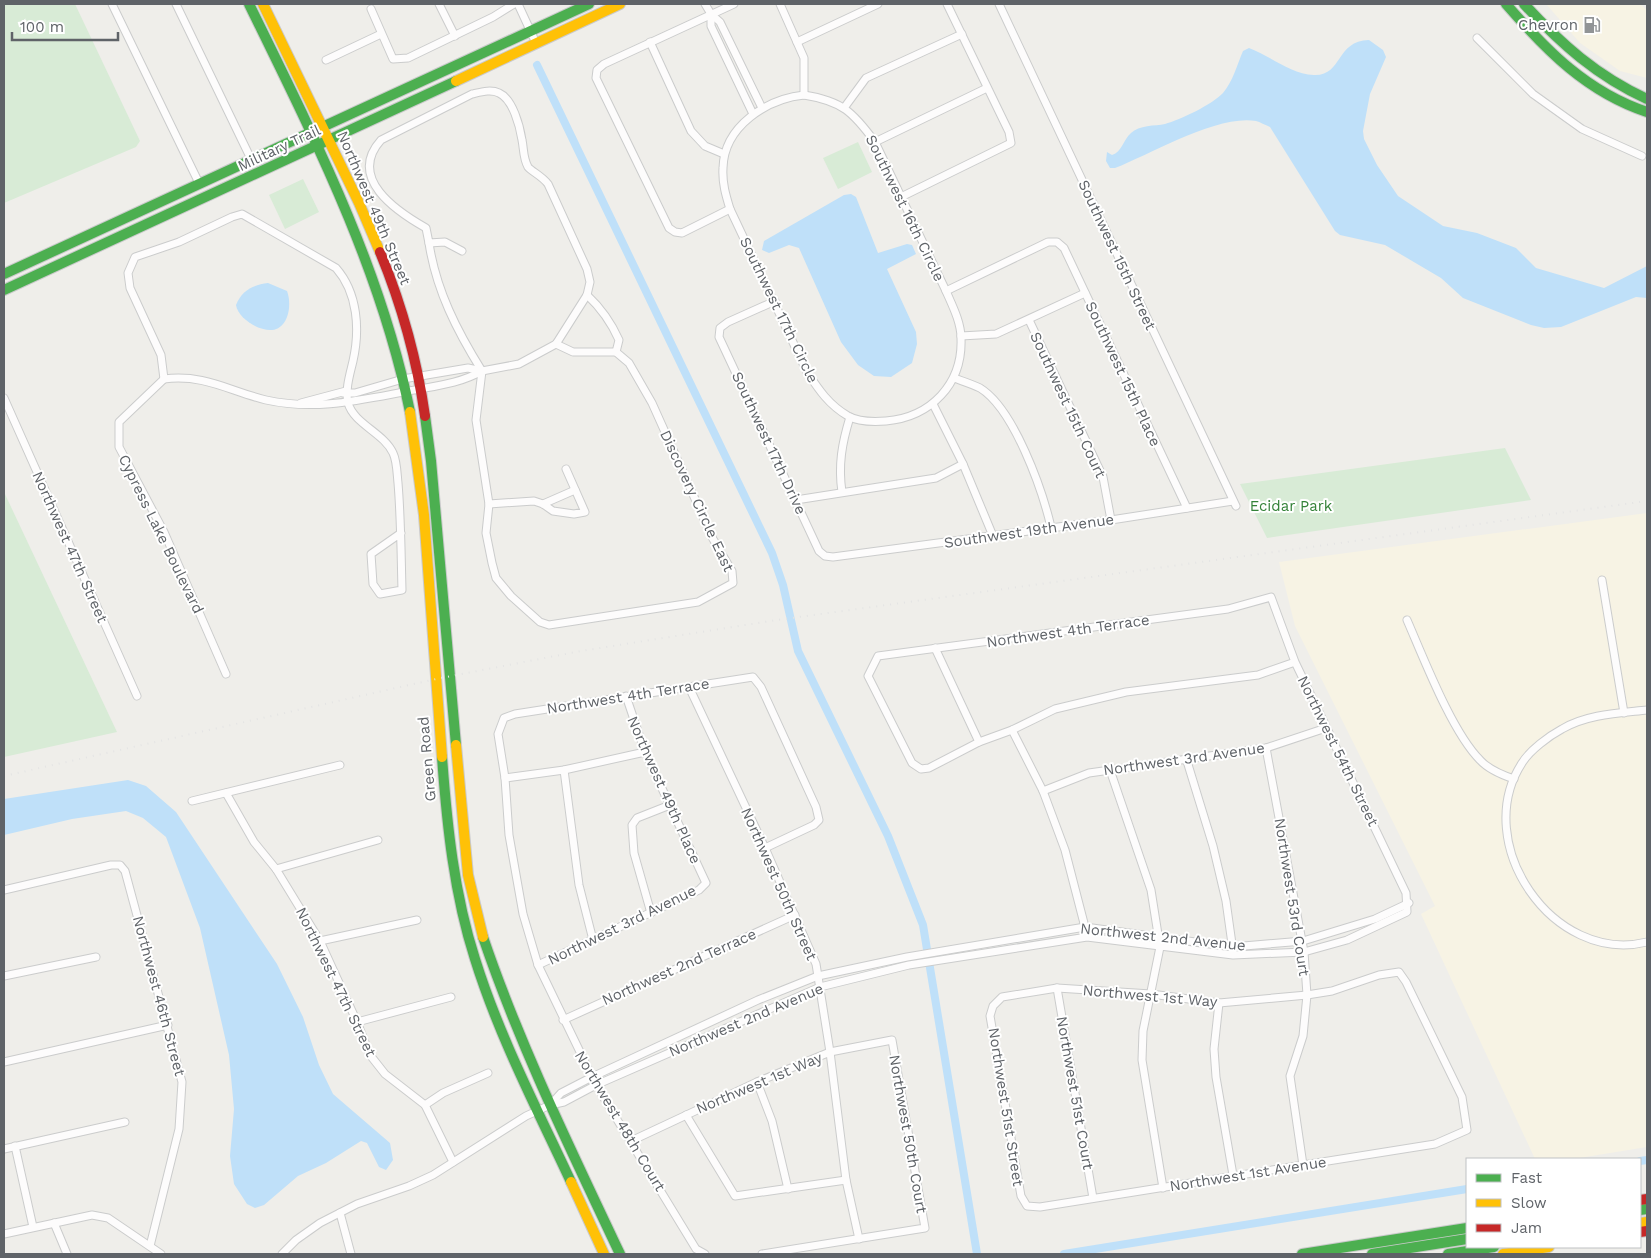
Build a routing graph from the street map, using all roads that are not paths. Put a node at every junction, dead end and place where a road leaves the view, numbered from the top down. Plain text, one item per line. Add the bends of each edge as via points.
1 (112, 4) edge
2 (176, 4) edge
3 (249, 4) edge
4 (263, 4) edge
5 (439, 4) edge
6 (514, 4) edge
7 (518, 4) edge
8 (589, 4) edge
9 (620, 4) edge
10 (705, 4) edge
11 (734, 4) edge
12 (780, 4) edge
13 (878, 4) edge
14 (947, 4) edge
15 (998, 4) edge
16 (1506, 4) edge
17 (1524, 4) edge
18 (371, 10) dead end
19 (711, 14) junction
20 (531, 31) junction
21 (381, 34) junction
22 (962, 34) junction
23 (455, 36) junction
24 (1477, 38) dead end
25 (650, 42) junction
26 (797, 42) junction
27 (536, 43) junction
28 (326, 60) dead end
29 (987, 88) junction
30 (804, 95) junction
31 (1647, 99) edge
32 (762, 108) junction
33 (844, 108) junction
34 (1647, 112) edge
35 (753, 114) junction
36 (323, 126) junction
37 (311, 131) junction
38 (329, 141) junction
39 (875, 142) junction
40 (316, 147) junction
41 (724, 154) junction
42 (1642, 156) dead end
43 (251, 159) junction
44 (198, 183) junction
45 (901, 198) junction
46 (730, 209) junction
47 (430, 243) junction
48 (462, 251) dead end
49 (20, 267) junction
50 (4, 274) edge
51 (26, 280) junction
52 (4, 290) edge
53 (946, 291) junction
54 (1085, 293) junction
55 (587, 295) junction
56 (775, 301) junction
57 (1029, 320) junction
58 (961, 336) junction
59 (556, 344) junction
60 (616, 352) junction
61 (482, 371) junction
62 (418, 377) junction
63 (954, 378) junction
64 (403, 379) junction
65 (164, 380) junction
66 (421, 389) junction
67 (346, 392) junction
68 (406, 392) junction
69 (4, 398) edge
70 (348, 403) junction
71 (296, 404) junction
72 (933, 404) junction
73 (850, 417) junction
74 (963, 464) junction
75 (566, 469) dead end
76 (576, 490) junction
77 (842, 492) junction
78 (796, 500) junction
79 (1234, 503) joint
80 (489, 504) junction
81 (543, 504) junction
82 (1187, 508) junction
83 (1111, 520) junction
84 (1051, 527) junction
85 (400, 533) junction
86 (993, 536) junction
87 (825, 556) joint
88 (1602, 580) dead end
89 (1271, 597) joint
90 (1406, 620) dead end
91 (935, 648) junction
92 (1295, 662) junction
93 (226, 674) dead end
94 (689, 687) junction
95 (137, 696) dead end
96 (626, 696) junction
97 (1647, 710) edge
98 (1624, 713) junction
99 (504, 718) joint
100 (1326, 728) junction
101 (1012, 730) junction
102 (980, 742) junction
103 (1266, 748) junction
104 (646, 752) junction
105 (1186, 758) junction
106 (340, 765) dead end
107 (564, 770) junction
108 (1110, 770) junction
109 (505, 778) junction
110 (1514, 779) junction
111 (1043, 791) junction
112 (226, 793) junction
113 (192, 800) dead end
114 (670, 805) junction
115 (378, 840) dead end
116 (765, 848) junction
117 (276, 869) junction
118 (706, 883) joint
119 (4, 890) edge
120 (1408, 902) junction
121 (651, 913) junction
122 (795, 915) junction
123 (417, 920) dead end
124 (1085, 927) junction
125 (1158, 936) junction
126 (1087, 937) junction
127 (593, 940) junction
128 (320, 941) junction
129 (1302, 941) junction
130 (1647, 942) edge
131 (1160, 947) junction
132 (1233, 951) junction
133 (1304, 952) junction
134 (96, 956) dead end
135 (538, 965) junction
136 (4, 976) edge
137 (818, 976) junction
138 (820, 987) junction
139 (1057, 988) junction
140 (1151, 994) junction
141 (1307, 996) junction
142 (451, 997) dead end
143 (1219, 1003) junction
144 (993, 1006) joint
145 (563, 1020) junction
146 (357, 1022) junction
147 (168, 1025) junction
148 (892, 1040) joint
149 (830, 1052) junction
150 (4, 1062) edge
151 (488, 1073) dead end
152 (592, 1077) junction
153 (757, 1082) junction
154 (596, 1085) junction
155 (426, 1105) junction
156 (550, 1105) junction
157 (538, 1110) junction
158 (686, 1115) junction
159 (125, 1122) dead end
160 (1467, 1130) joint
161 (631, 1141) junction
162 (15, 1146) junction
163 (4, 1149) edge
164 (453, 1162) junction
165 (1303, 1164) junction
166 (1233, 1175) junction
167 (846, 1180) junction
168 (1163, 1188) junction
169 (788, 1189) junction
170 (1093, 1198) junction
171 (1028, 1206) joint
172 (340, 1213) junction
173 (54, 1223) junction
174 (33, 1227) junction
175 (1466, 1228) edge
176 (4, 1234) edge
177 (859, 1239) junction
178 (1466, 1239) edge
179 (150, 1246) junction
180 (1487, 1248) edge
181 (1542, 1248) edge
182 (68, 1254) edge
183 (161, 1254) edge
184 (282, 1254) edge
185 (351, 1254) edge
186 (604, 1254) edge
187 (620, 1254) edge
188 (705, 1254) edge
189 (762, 1254) edge
190 (1302, 1254) edge
191 (1372, 1254) edge
192 (1448, 1254) edge
193 (1503, 1254) edge

1 - 44 street
2 - 43 street
3 - 37 main road, Northwest 49th Street
4 - 36 main road, Northwest 49th Street
5 - 23 street
6 - 23 street
7 - 20 street
8 - 20 main road, Military Trail
9 - 27 main road, Military Trail
10 - 19 street
11 - 19 street
12 - 26 street
13 - 26 street
14 - 22 street
15 - 79 street, Southwest 15th Street
16 - 34 main road via 1539,42 1577,76 1607,96
17 - 31 main road via 1586,67
18 - 21 street
19 - 25 street
19 - 32 street via 720,22
19 - 35 street via 711,26
20 - 27 street
20 - 36 main road, Military Trail
21 - 23 street via 393,59 408,58
21 - 28 street
22 - 29 street
22 - 33 street via 866,78
24 - 42 street via 1533,94 1582,129
25 - 41 street via 692,131 705,146
25 - 46 street via 604,64 597,70 596,78 664,220 669,228 682,233
26 - 30 street via 804,58
27 - 38 main road, Military Trail
29 - 39 street
29 - 45 street via 1009,132 1011,143
30 - 32 street, Southwest 16th Circle via 786,97
30 - 33 street, Southwest 16th Circle via 829,99
32 - 35 street, Southwest 16th Circle
33 - 39 street, Southwest 16th Circle via 862,124
35 - 41 street
36 - 37 main road, Military Trail
36 - 38 main road, Northwest 49th Street
37 - 40 main road, Northwest 49th Street
37 - 43 main road, Military Trail
38 - 40 main road, Military Trail
38 - 62 main road, Northwest 49th Street via 386,267
39 - 45 street, Southwest 16th Circle
40 - 51 main road, Military Trail
40 - 64 main road, Northwest 49th Street via 372,272
41 - 46 street, Southwest 17th Circle via 724,190
43 - 44 main road, Military Trail
44 - 49 main road, Military Trail
45 - 53 street, Southwest 16th Circle
46 - 56 street, Southwest 17th Circle
47 - 48 street via 445,242
47 - 55 street via 426,228 383,198 369,162 373,149 380,140 457,101 486,91 498,92 506,98 515,116 529,168 548,184 587,269 590,282
47 - 61 street via 442,296
49 - 50 main road, Military Trail
49 - 51 main road
51 - 52 main road, Military Trail
53 - 54 street, Southwest 15th Place via 1048,242 1057,242 1064,248
53 - 58 street, Southwest 16th Circle
54 - 57 street
54 - 82 street, Southwest 15th Place
55 - 59 street
55 - 60 street via 603,310 612,325 619,340
56 - 73 street, Southwest 17th Circle via 807,372 821,394
56 - 78 street, Southwest 17th Drive via 728,322 720,328 719,337
57 - 58 street via 996,334
57 - 83 street, Southwest 15th Court via 1103,477
58 - 63 street, Southwest 16th Circle
59 - 60 street via 573,352
59 - 61 street via 519,364
60 - 80 street, Discovery Circle East via 628,363 652,403 713,539 732,571 733,583 698,602 549,626 525,610 496,578 486,533
61 - 62 street via 468,368
61 - 66 street via 465,380
61 - 80 street, Discovery Circle East via 476,420
62 - 64 street
62 - 66 main road, Northwest 49th Street
63 - 72 street, Southwest 16th Circle
63 - 84 street via 980,388 999,406 1012,426 1044,496
64 - 67 street
64 - 68 main road, Northwest 49th Street
65 - 67 street via 161,355 130,288 128,273 135,256 179,242 242,214 336,268 345,278 357,319 357,344
65 - 71 street via 200,379 266,400
65 - 93 street, Cypress Lake Boulevard via 119,422 119,447 164,532
66 - 68 street
66 - 156 main road, Green Road via 431,462 468,875 482,936 501,992
67 - 70 street
67 - 71 street
68 - 70 street
68 - 157 main road, Green Road via 423,514 454,875 469,940 487,996
69 - 95 street, Northwest 47th Street
70 - 71 street
70 - 85 street via 360,421 386,442 394,454
72 - 73 street, Southwest 17th Circle via 921,413 888,421 872,422
72 - 74 street
73 - 77 street via 840,451
74 - 77 street via 936,478
74 - 86 street
75 - 76 street
76 - 81 street
76 - 81 street via 585,512 553,512
77 - 78 street
78 - 87 street, Southwest 17th Drive
79 - 82 street, Southwest 19th Avenue
80 - 81 street via 534,501
82 - 83 street, Southwest 19th Avenue
83 - 84 street, Southwest 19th Avenue
84 - 86 street, Southwest 19th Avenue
85 - 85 street via 371,554 373,584 380,594 402,590
86 - 87 street, Southwest 19th Avenue
88 - 98 street
89 - 91 street, Northwest 4th Terrace via 1228,609
89 - 92 street, Northwest 54th Street
90 - 110 street via 1455,724 1474,753 1498,773
91 - 102 street
91 - 102 street, Northwest 4th Terrace via 878,656 868,676 912,763 921,769
92 - 100 street, Northwest 54th Street
92 - 101 street via 1258,675 1126,692 1055,709
94 - 96 street, Northwest 4th Terrace
94 - 116 street, Northwest 50th Street
94 - 116 street, Northwest 4th Terrace via 753,677 761,687 819,820
96 - 99 street, Northwest 4th Terrace
96 - 104 street, Northwest 49th Place
97 - 98 street
98 - 110 street via 1595,717 1563,728 1522,762
99 - 109 street, Northwest 48th Court via 498,734
100 - 103 street, Northwest 3rd Avenue
100 - 120 street, Northwest 54th Street
101 - 102 street
101 - 111 street
103 - 105 street, Northwest 3rd Avenue
103 - 129 street, Northwest 53rd Court
104 - 107 street
104 - 114 street, Northwest 49th Place
105 - 108 street, Northwest 3rd Avenue
105 - 132 street via 1215,855
106 - 112 street
107 - 109 street
107 - 127 street via 579,885
108 - 111 street, Northwest 3rd Avenue via 1089,773
108 - 125 street via 1151,890
109 - 135 street, Northwest 48th Court via 508,835 523,914
110 - 130 street via 1505,813 1510,844 1520,876 1535,899 1556,921 1579,936 1606,944
111 - 124 street via 1065,850
112 - 113 street
112 - 117 street, Northwest 47th Street via 254,842
114 - 118 street, Northwest 49th Place
114 - 121 street via 637,818 632,825 634,853
115 - 117 street
116 - 122 street, Northwest 50th Street
117 - 128 street, Northwest 47th Street
118 - 121 street, Northwest 3rd Avenue via 699,890
119 - 147 street, Northwest 46th Street via 120,865 125,871
120 - 129 street, Northwest 2nd Avenue via 1375,919
120 - 133 street, Northwest 2nd Avenue via 1407,912 1347,940
121 - 127 street, Northwest 3rd Avenue
122 - 137 street, Northwest 50th Street
122 - 145 street, Northwest 2nd Terrace
123 - 128 street
124 - 125 street, Northwest 2nd Avenue
124 - 126 street
124 - 137 street, Northwest 2nd Avenue via 942,950
125 - 131 street
125 - 132 street, Northwest 2nd Avenue
126 - 131 street, Northwest 2nd Avenue
126 - 138 street, Northwest 2nd Avenue via 915,964
127 - 135 street, Northwest 3rd Avenue
128 - 146 street, Northwest 47th Street
129 - 132 street, Northwest 2nd Avenue
129 - 133 street, Northwest 53rd Court
131 - 132 street, Northwest 2nd Avenue
131 - 140 street
132 - 133 street, Northwest 2nd Avenue
133 - 141 street, Northwest 53rd Court
134 - 136 street
135 - 145 street, Northwest 48th Court
137 - 138 street, Northwest 50th Street
137 - 152 street, Northwest 2nd Avenue via 758,1000
138 - 149 street, Northwest 50th Street
138 - 154 street, Northwest 2nd Avenue
139 - 140 street, Northwest 1st Way
139 - 144 street, Northwest 1st Way via 1002,997
139 - 170 street, Northwest 51st Court
140 - 143 street, Northwest 1st Way
140 - 168 street via 1143,1031 1142,1060
141 - 143 street, Northwest 1st Way
141 - 160 street, Northwest 1st Way via 1399,972 1462,1097
141 - 165 street, Northwest 53rd Court via 1303,1036 1290,1076
142 - 146 street
143 - 166 street via 1214,1049 1216,1077
144 - 171 street, Northwest 51st Street via 990,1016 1020,1196
145 - 152 street, Northwest 48th Court
146 - 155 street, Northwest 47th Street via 370,1055 385,1074
147 - 150 street
147 - 179 street, Northwest 46th Street via 182,1082 182,1107
148 - 149 street, Northwest 1st Way
148 - 177 street, Northwest 50th Court via 925,1228
149 - 153 street, Northwest 1st Way
149 - 167 street, Northwest 50th Street
151 - 155 street via 443,1092
152 - 154 street, Northwest 48th Court
152 - 156 street, Northwest 2nd Avenue via 560,1092
153 - 158 street, Northwest 1st Way
153 - 169 street via 772,1121
154 - 156 street, Northwest 2nd Avenue via 564,1102
154 - 161 street, Northwest 48th Court
155 - 164 street, Northwest 47th Street
156 - 157 street
156 - 187 main road, Green Road
157 - 164 street
157 - 186 main road, Green Road
158 - 161 street, Northwest 1st Way
158 - 169 street via 735,1196
159 - 162 street
160 - 165 street, Northwest 1st Avenue via 1435,1144
161 - 188 street, Northwest 48th Court via 696,1249
162 - 163 street
162 - 174 street
164 - 172 street via 409,1186
165 - 166 street, Northwest 1st Avenue
166 - 168 street, Northwest 1st Avenue
167 - 169 street
167 - 177 street, Northwest 50th Street
168 - 170 street, Northwest 1st Avenue
170 - 171 street, Northwest 1st Avenue
172 - 184 street via 296,1240
172 - 185 street
173 - 174 street
173 - 179 street via 92,1216 108,1218
173 - 182 street
174 - 176 street
175 - 190 main road
177 - 189 street
178 - 191 main road
179 - 183 street
180 - 192 main road
181 - 193 main road

